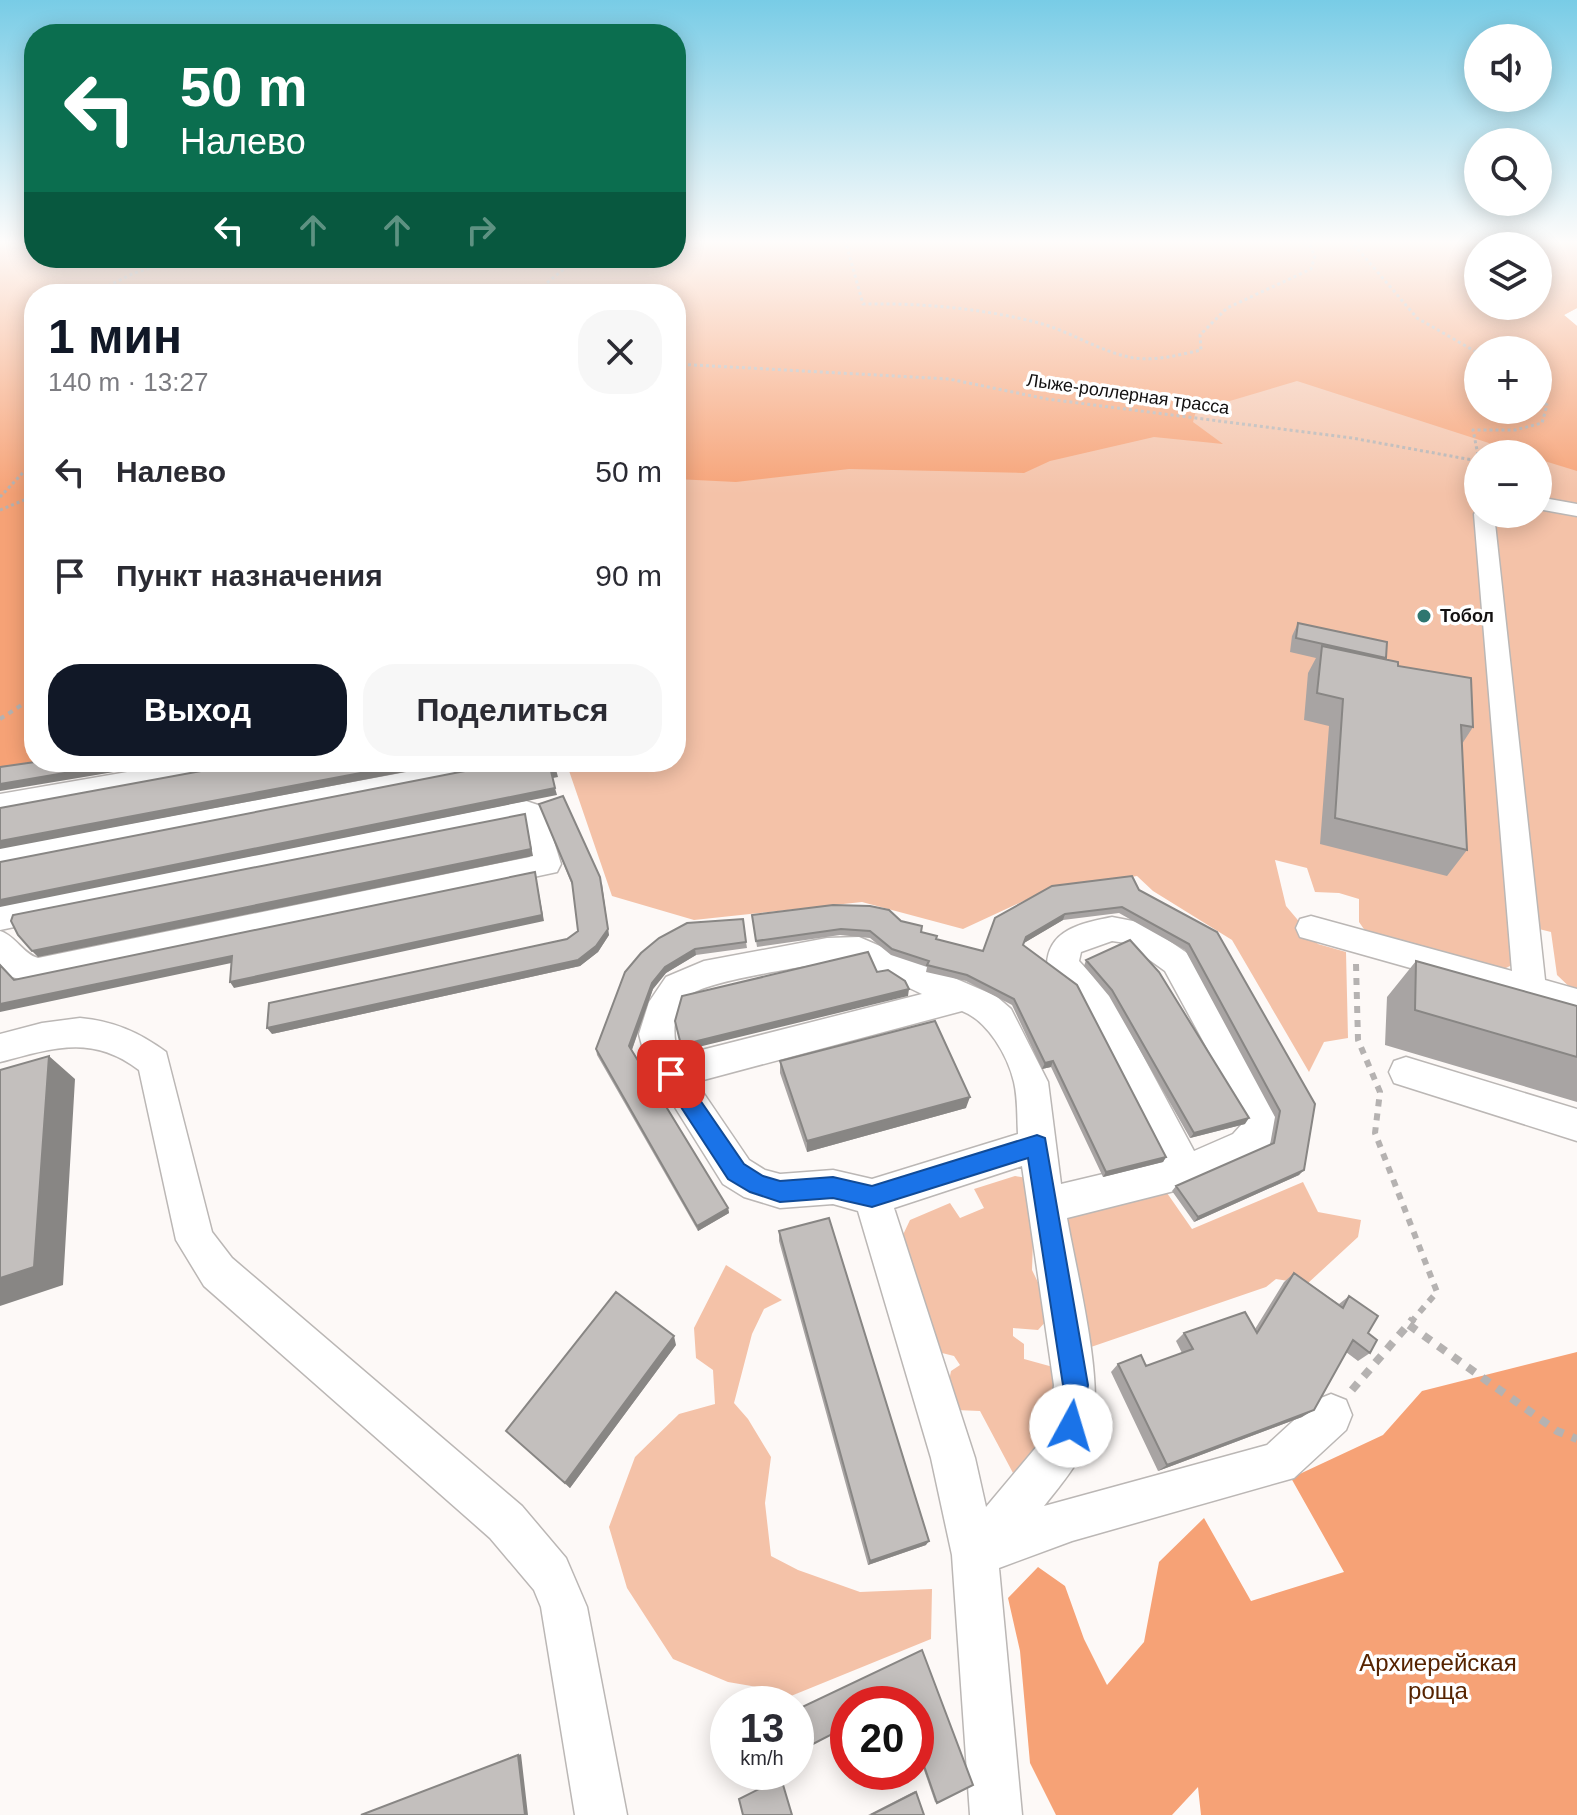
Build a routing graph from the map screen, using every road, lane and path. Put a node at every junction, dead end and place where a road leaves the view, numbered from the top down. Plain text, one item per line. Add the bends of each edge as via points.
1 (1041, 325) edge
2 (1210, 325) edge
3 (1429, 325) edge
4 (1464, 345) edge
5 (686, 365) edge
6 (1538, 424) edge
7 (1475, 440) edge
8 (1464, 458) edge
9 (24, 472) edge
10 (0, 497) edge
11 (24, 500) edge
12 (1552, 506) edge
13 (0, 510) edge
14 (1577, 510) edge
15 (1485, 528) edge
16 (24, 703) edge
17 (0, 719) edge
18 (181, 772) edge
19 (457, 772) edge
20 (0, 804) edge
21 (0, 859) edge
22 (0, 918) edge
23 (1311, 928) dead end
24 (0, 943) edge
25 (1356, 954) dead end
26 (1530, 989) junction
27 (964, 997) junction
28 (1577, 1002) edge
29 (0, 1048) edge
30 (1406, 1072) dead end
31 (671, 1074) junction
32 (1577, 1125) edge
33 (1037, 1145) junction
34 (1186, 1171) junction
35 (872, 1197) junction
36 (1046, 1205) junction
37 (1409, 1325) junction
38 (1331, 1415) joint
39 (1577, 1439) edge
40 (975, 1555) junction
41 (601, 1815) edge
42 (996, 1815) edge

1 - 2 path, Лыже-роллерная трасса via 1124,356 1167,357 1201,350 1200,335
3 - 4 path
5 - 8 path, Лыже-роллерная трасса via 949,379 1047,399 1352,438
6 - 7 path via 1473,430
9 - 10 path
11 - 13 path
12 - 14 street
15 - 26 street
16 - 17 path
18 - 20 street
19 - 21 street
22 - 24 street via 526,811 547,864 38,971 23,968
23 - 26 street
25 - 37 path via 1358,1040 1380,1092 1375,1133 1437,1292
26 - 28 street
27 - 31 street
27 - 31 street via 859,949 827,950 704,974 677,986 660,1012 656,1034
27 - 33 street via 999,1019 1021,1059 1031,1082
29 - 41 street via 64,1031 104,1033 134,1044 154,1062 195,1240 218,1272 506,1522 550,1574 564,1607
30 - 32 street
31 - 35 street via 736,1172 757,1185 780,1191 833,1187
33 - 35 street
33 - 36 street
34 - 34 street via 1248,1144 1259,1132 1255,1103 1176,962 1132,932 1088,934 1070,943 1063,965 1100,1006
34 - 36 street
35 - 40 street via 953,1458
36 - 40 street via 1075,1385 1071,1426 1058,1454
37 - 38 path
37 - 39 path via 1557,1431
38 - 40 street via 1279,1463 1072,1519
40 - 42 street

